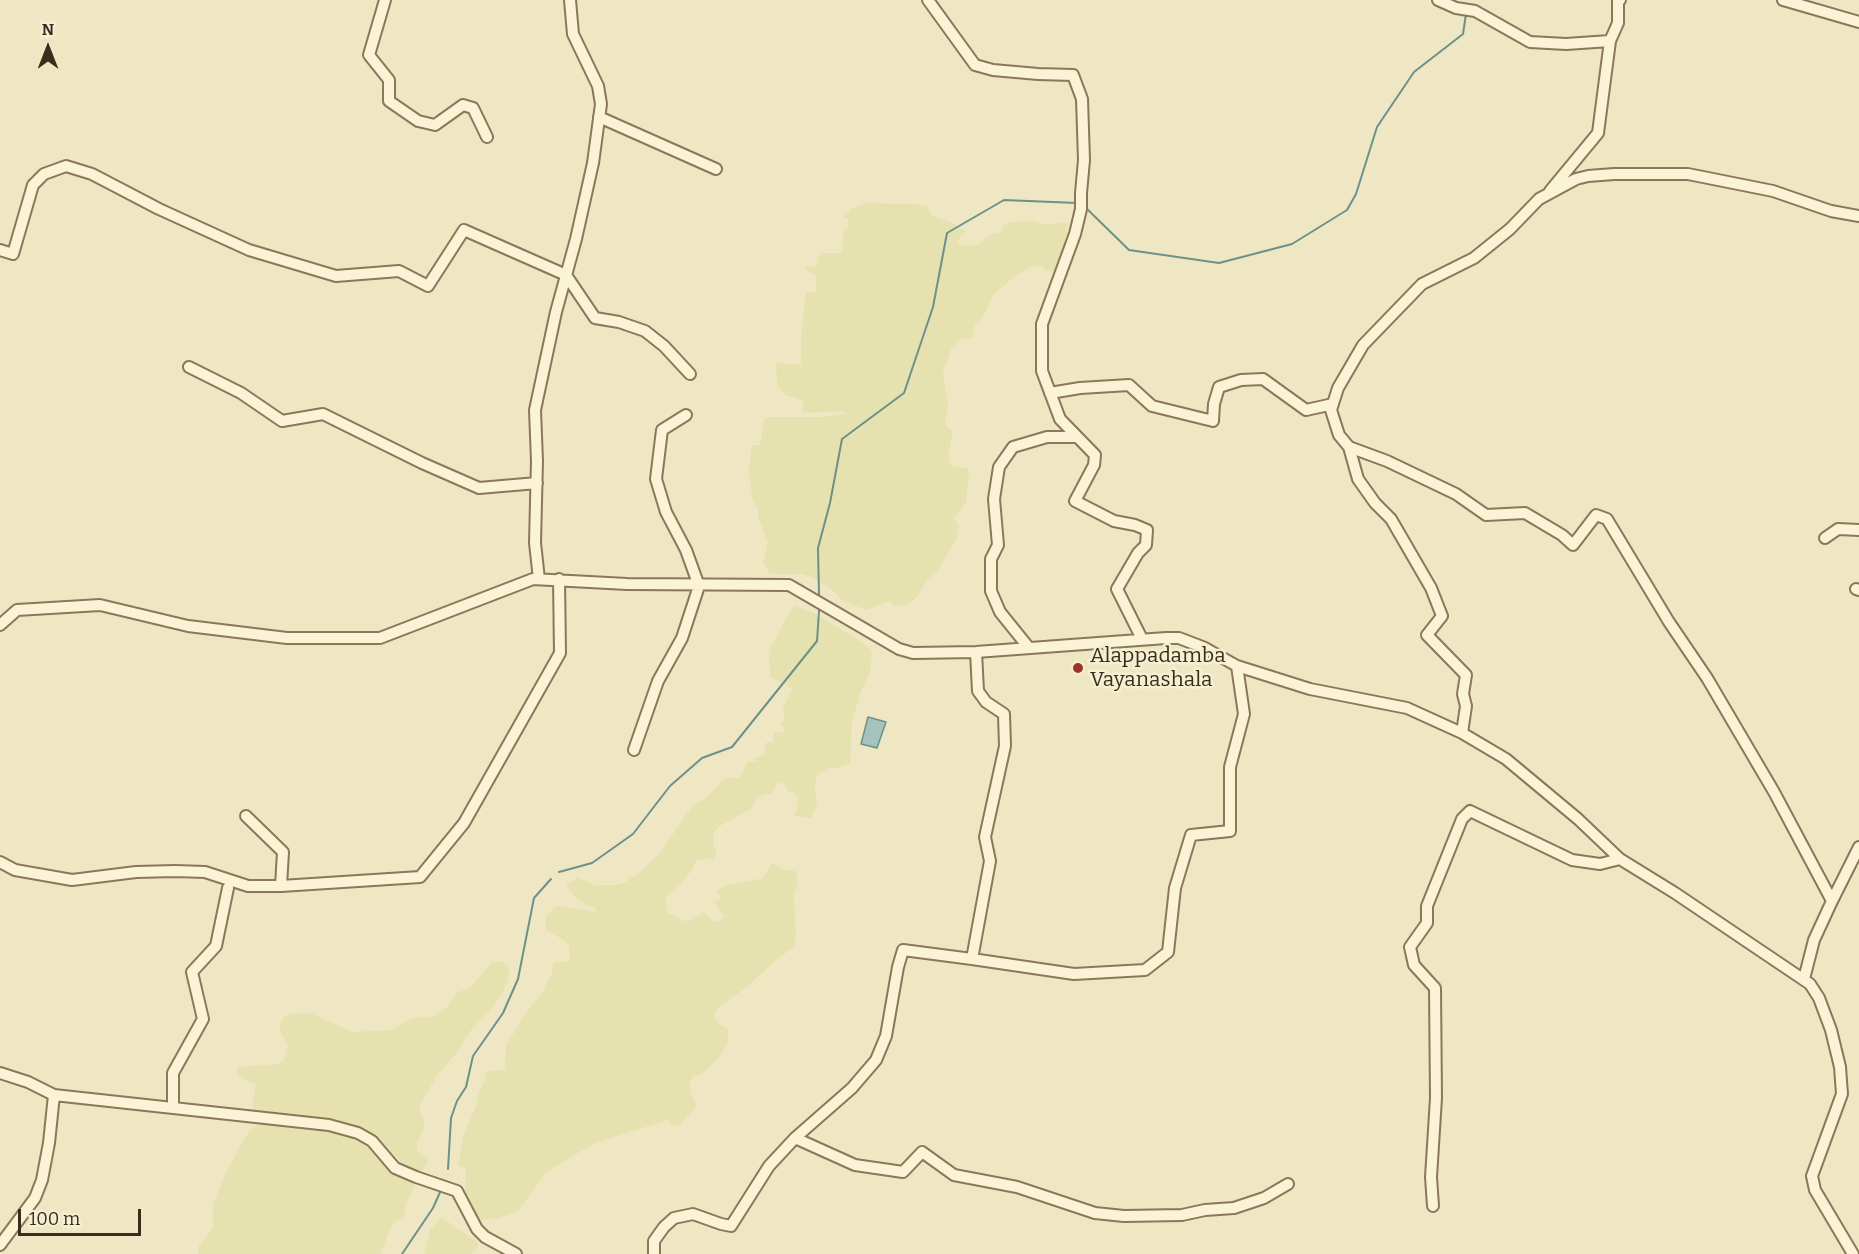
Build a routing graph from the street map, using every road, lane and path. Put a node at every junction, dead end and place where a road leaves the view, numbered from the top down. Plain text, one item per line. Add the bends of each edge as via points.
1 (385, 0) edge
2 (570, 0) edge
3 (928, 0) edge
4 (1438, 0) edge
5 (1620, 0) edge
6 (1783, 0) edge
7 (1859, 22) edge
8 (1610, 41) junction
9 (599, 117) junction
10 (487, 137) dead end
11 (716, 169) dead end
12 (1547, 195) junction
13 (1859, 216) edge
14 (0, 250) edge
15 (566, 275) junction
16 (189, 367) dead end
17 (690, 374) dead end
18 (1050, 393) junction
19 (1333, 404) junction
20 (686, 415) dead end
21 (1076, 436) junction
22 (1349, 447) junction
23 (537, 483) junction
24 (1859, 530) edge
25 (1825, 537) dead end
26 (539, 579) junction
27 (559, 579) junction
28 (699, 586) junction
29 (0, 625) edge
30 (1142, 639) junction
31 (1029, 648) junction
32 (976, 652) junction
33 (1237, 666) junction
34 (1462, 733) junction
35 (634, 750) dead end
36 (246, 816) dead end
37 (1858, 850) edge
38 (1620, 859) junction
39 (0, 862) edge
40 (281, 886) junction
41 (228, 888) dead end
42 (1832, 901) junction
43 (972, 959) junction
44 (1804, 979) junction
45 (0, 1073) edge
46 (54, 1095) junction
47 (173, 1108) junction
48 (795, 1138) junction
49 (1288, 1184) dead end
50 (1433, 1206) dead end
51 (0, 1245) edge
52 (516, 1254) edge
53 (654, 1254) edge
54 (1853, 1254) edge

1 - 10 street via 369,55 389,80 389,101 418,121 435,125 463,105 473,108
2 - 9 street via 573,34 601,94
3 - 18 street via 975,64 993,70 1073,75 1082,99 1081,203 1075,234 1042,324 1042,371
4 - 8 street via 1474,11 1530,42
5 - 8 street via 1618,22
6 - 7 street
8 - 12 street via 1598,133
9 - 11 street
9 - 15 street via 593,163
12 - 13 street via 1588,176 1688,174 1773,191 1831,211
12 - 19 street via 1474,258 1422,284 1363,345
14 - 15 street via 13,254 33,185 44,174 66,166 92,174 249,250 336,276 399,271 428,285 464,230
15 - 17 street via 595,318 645,331
15 - 23 street via 535,410
16 - 23 street via 241,393 282,421 323,414 479,488
18 - 19 street via 1129,385 1152,406 1213,421 1219,387 1263,379 1306,410
18 - 21 street via 1060,419
19 - 22 street via 1331,410 1339,435
20 - 28 street via 662,430 656,479 666,512
21 - 30 street via 1095,455 1094,465 1075,501 1114,521 1147,530 1146,545 1117,589
21 - 31 street via 1047,437 1013,447 999,467 994,499 998,545 991,559 991,591 1000,612
22 - 34 street via 1358,479 1391,519 1431,588 1442,616 1426,636 1466,675
22 - 42 street via 1456,494 1486,515 1525,513 1573,545 1596,515 1607,519 1707,678
23 - 26 street via 535,543
24 - 25 street via 1838,529
26 - 27 street
26 - 29 street via 380,638 287,638 188,626 100,605 17,610
27 - 28 street
27 - 40 street via 560,654 464,823 420,877
28 - 32 street via 789,585 898,649 913,653
28 - 35 street via 682,638 658,681
30 - 31 street
30 - 33 street via 1179,638
31 - 32 street
32 - 43 street via 978,691 1004,714 1005,746 985,837 990,861
33 - 34 street via 1310,689 1407,708
33 - 43 street via 1244,714 1230,767 1230,831 1191,835 1175,888 1168,951 1145,970 1074,974
34 - 38 street via 1506,759
36 - 40 street via 283,852
37 - 42 street
38 - 44 street
38 - 50 street via 1600,864 1572,860 1470,811 1462,819 1427,906 1427,923 1410,947 1414,965 1435,988
39 - 40 street via 15,870 72,880 175,871 205,872 248,886
41 - 47 street via 216,946 192,972 203,1019 173,1073
42 - 44 street via 1814,940
43 - 48 street via 903,950 886,1036 876,1060 852,1088
44 - 54 street via 1819,998 1832,1030 1842,1094 1812,1176 1815,1190
45 - 46 street
46 - 47 street
46 - 51 street via 42,1180 35,1198
47 - 52 street via 329,1125 358,1133 372,1141 395,1168 454,1188 477,1230
48 - 49 street via 855,1166 903,1172 922,1152 954,1176 1017,1187 1095,1213 1124,1216 1182,1215 1234,1208 1264,1198
48 - 53 street via 769,1166 731,1226 693,1214 674,1218 654,1241

